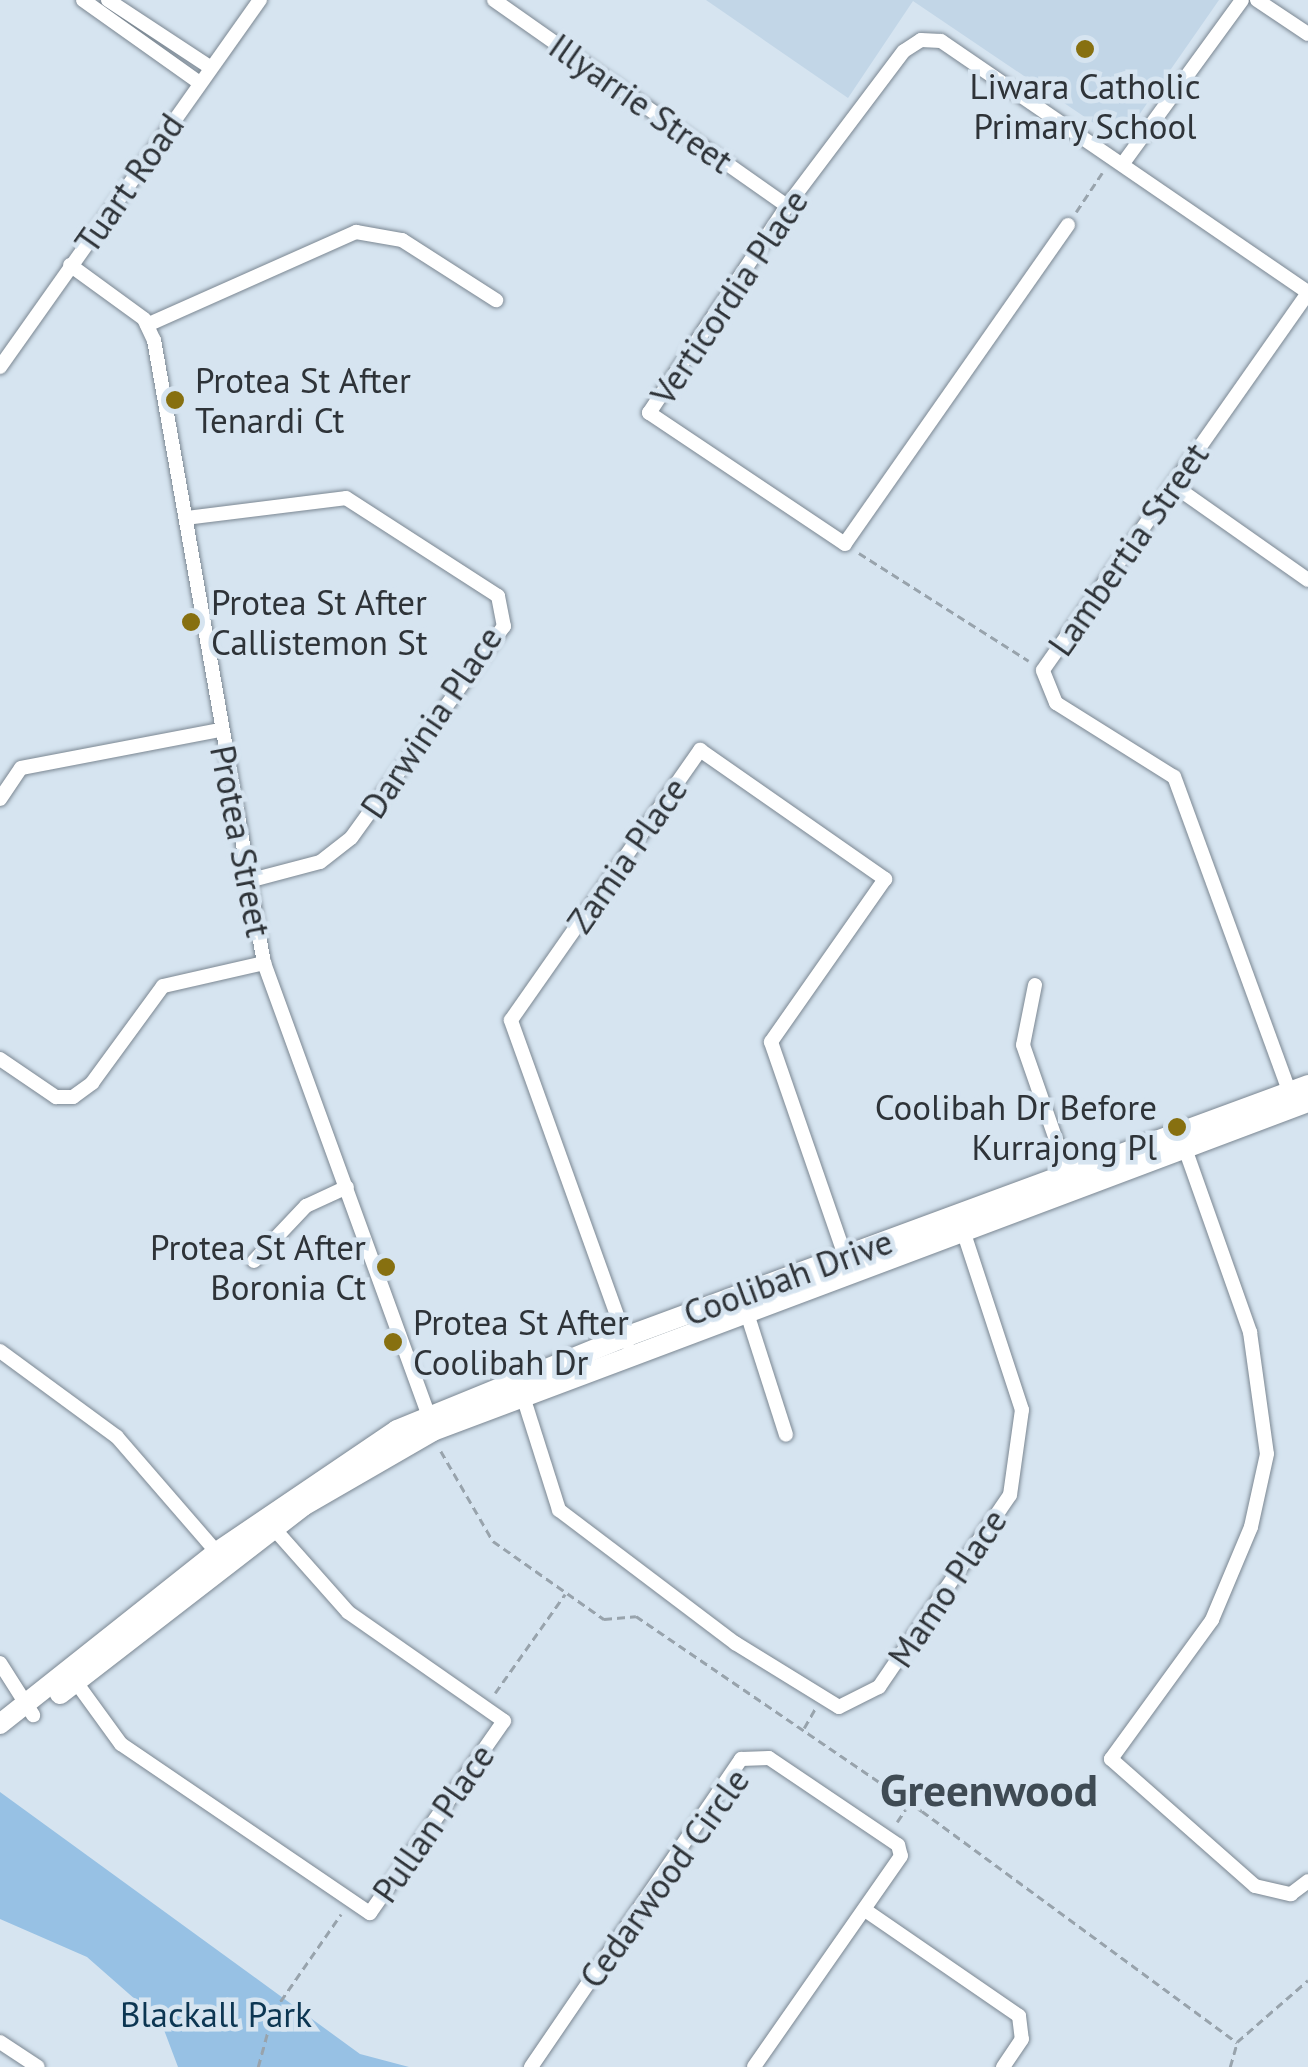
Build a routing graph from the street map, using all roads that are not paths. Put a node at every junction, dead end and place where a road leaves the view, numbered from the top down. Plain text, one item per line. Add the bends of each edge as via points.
1 (83, 0) edge
2 (108, 0) edge
3 (260, 0) edge
4 (494, 0) edge
5 (1242, 0) edge
6 (1257, 0) edge
7 (1308, 34) edge
8 (212, 68) junction
9 (200, 83) junction
10 (1119, 159) junction
11 (787, 206) junction
12 (1068, 225) road end
13 (70, 266) junction
14 (1308, 293) edge
15 (496, 300) dead end
16 (148, 325) junction
17 (0, 368) edge
18 (1174, 485) junction
19 (186, 518) junction
20 (1308, 580) edge
21 (220, 730) junction
22 (0, 799) edge
23 (252, 880) junction
24 (264, 963) junction
25 (1035, 985) dead end
26 (0, 1060) edge
27 (1300, 1096) edge
28 (1182, 1140) junction
29 (1071, 1182) junction
30 (346, 1187) junction
31 (960, 1222) junction
32 (254, 1261) dead end
33 (847, 1264) junction
34 (743, 1301) junction
35 (628, 1345) junction
36 (0, 1351) edge
37 (520, 1387) junction
38 (431, 1423) junction
39 (786, 1435) dead end
40 (269, 1523) junction
41 (222, 1557) junction
42 (0, 1663) edge
43 (72, 1676) junction
44 (29, 1709) junction
45 (0, 1724) edge
46 (0, 1741) edge
47 (1308, 1881) edge
48 (865, 1910) junction
49 (0, 2042) edge
50 (38, 2067) edge
51 (531, 2067) edge
52 (754, 2067) edge
53 (1003, 2067) edge

1 - 9 street
2 - 8 street
3 - 8 street, Tuart Road
4 - 11 street, Illyarrie Street
5 - 10 street
6 - 7 street
8 - 9 street, Tuart Road
9 - 13 street, Tuart Road
10 - 11 street, Verticordia Place via 941,41 904,50
10 - 14 street
11 - 12 street, Verticordia Place via 649,413 844,544
13 - 16 street
13 - 17 street, Tuart Road
14 - 18 street, Lambertia Street
15 - 16 street via 402,240 356,232
16 - 19 street, Protea Street
18 - 20 street
18 - 27 street, Lambertia Street via 1043,670 1056,703 1174,778
19 - 21 street, Protea Street
19 - 23 street, Darwinia Place via 346,498 498,596 504,626 351,838 320,862
21 - 22 street via 20,768
21 - 23 street, Protea Street
23 - 24 street, Protea Street
24 - 26 street via 163,986 92,1083 73,1097 56,1097
24 - 30 street, Protea Street
25 - 29 street via 1023,1045
27 - 28 main road, Coolibah Drive
28 - 29 main road, Coolibah Drive
28 - 47 street via 1250,1332 1266,1454 1251,1527 1212,1620 1111,1759 1255,1886 1290,1894
29 - 31 main road, Coolibah Drive
30 - 32 street via 306,1206
30 - 38 street, Protea Street
31 - 33 main road, Coolibah Drive
31 - 37 street, Mamo Place via 1022,1410 1010,1495 879,1688 839,1708 735,1643 559,1510
33 - 34 main road, Coolibah Drive
33 - 35 street, Zamia Place via 770,1042 885,879 700,750 512,1020
34 - 35 main road, Coolibah Drive
34 - 39 street
35 - 37 main road, Coolibah Drive
36 - 41 street via 118,1437
37 - 38 main road, Coolibah Drive
38 - 40 main road, Coolibah Drive
40 - 41 main road, Coolibah Drive
40 - 43 street, Pullan Place via 348,1612 504,1721 370,1913 121,1744
41 - 43 main road, Coolibah Drive
42 - 44 street
43 - 44 main road, Coolibah Drive
44 - 45 main road, Coolibah Drive
44 - 46 main road, Coolibah Drive
48 - 51 street, Cedarwood Circle via 901,1856 886,1837 769,1758 742,1760
48 - 52 street
48 - 53 street via 1020,2016 1022,2038
49 - 50 street

